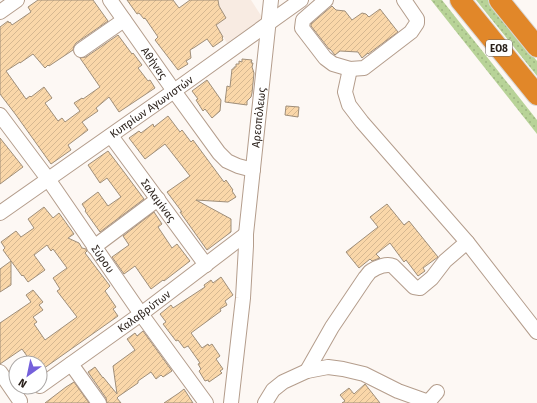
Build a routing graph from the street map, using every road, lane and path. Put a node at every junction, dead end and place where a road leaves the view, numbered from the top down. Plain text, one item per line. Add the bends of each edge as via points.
1 (17, 0) edge
2 (110, 0) edge
3 (271, 0) edge
4 (302, 0) edge
5 (326, 0) edge
6 (404, 0) edge
7 (460, 0) edge
8 (499, 0) edge
9 (0, 12) edge
10 (124, 20) junction
11 (268, 23) junction
12 (537, 47) edge
13 (81, 50) dead end
14 (350, 69) junction
15 (174, 91) junction
16 (537, 96) edge
17 (0, 115) edge
18 (111, 136) junction
19 (253, 170) junction
20 (48, 180) junction
21 (158, 199) junction
22 (0, 213) edge
23 (246, 234) junction
24 (467, 242) junction
25 (94, 247) junction
26 (206, 265) junction
27 (141, 314) junction
28 (537, 332) edge
29 (71, 364) junction
30 (307, 371) junction
31 (0, 372) edge
32 (48, 381) edge
33 (436, 392) dead end
34 (29, 395) edge
35 (19, 402) edge
36 (99, 403) edge
37 (206, 403) edge
38 (231, 403) edge
39 (265, 403) edge

1 - 9 street
2 - 10 street, Αθήνας
3 - 11 street, Αρεοπόλεως
4 - 11 street, Κυπρίων Αγωνιστών
5 - 14 street via 303,20 302,28 325,58 333,64
6 - 14 street via 418,19 411,32 364,68
7 - 16 highway, ΕΟ8
8 - 12 highway, ΕΟ8
10 - 13 street
10 - 15 street, Αθήνας
11 - 15 street, Κυπρίων Αγωνιστών
11 - 19 street, Αρεοπόλεως
14 - 24 street via 345,92 349,105
15 - 18 street, Κυπρίων Αγωνιστών
15 - 19 street, Αθήνας via 227,161
17 - 20 street, Σύρου
18 - 20 street, Κυπρίων Αγωνιστών
18 - 21 street, Σαλαμίνας
19 - 23 street, Αρεοπόλεως
20 - 22 street, Κυπρίων Αγωνιστών
20 - 25 street, Σύρου
21 - 25 street
21 - 26 street, Σαλαμίνας
23 - 26 street, Καλαβρύτων
23 - 38 street, Αρεοπόλεως via 243,298
24 - 28 street
24 - 30 street via 420,288 414,287 390,264 371,271 332,327
25 - 27 street, Σύρου
26 - 27 street, Καλαβρύτων
27 - 29 street, Καλαβρύτων
27 - 37 street, Σύρου
29 - 32 street, Καλαβρύτων
29 - 36 street
30 - 33 street via 328,367 364,374 398,391 426,401
30 - 39 street via 283,382 273,390
31 - 35 street
34 - 35 street, Καλαβρύτων

